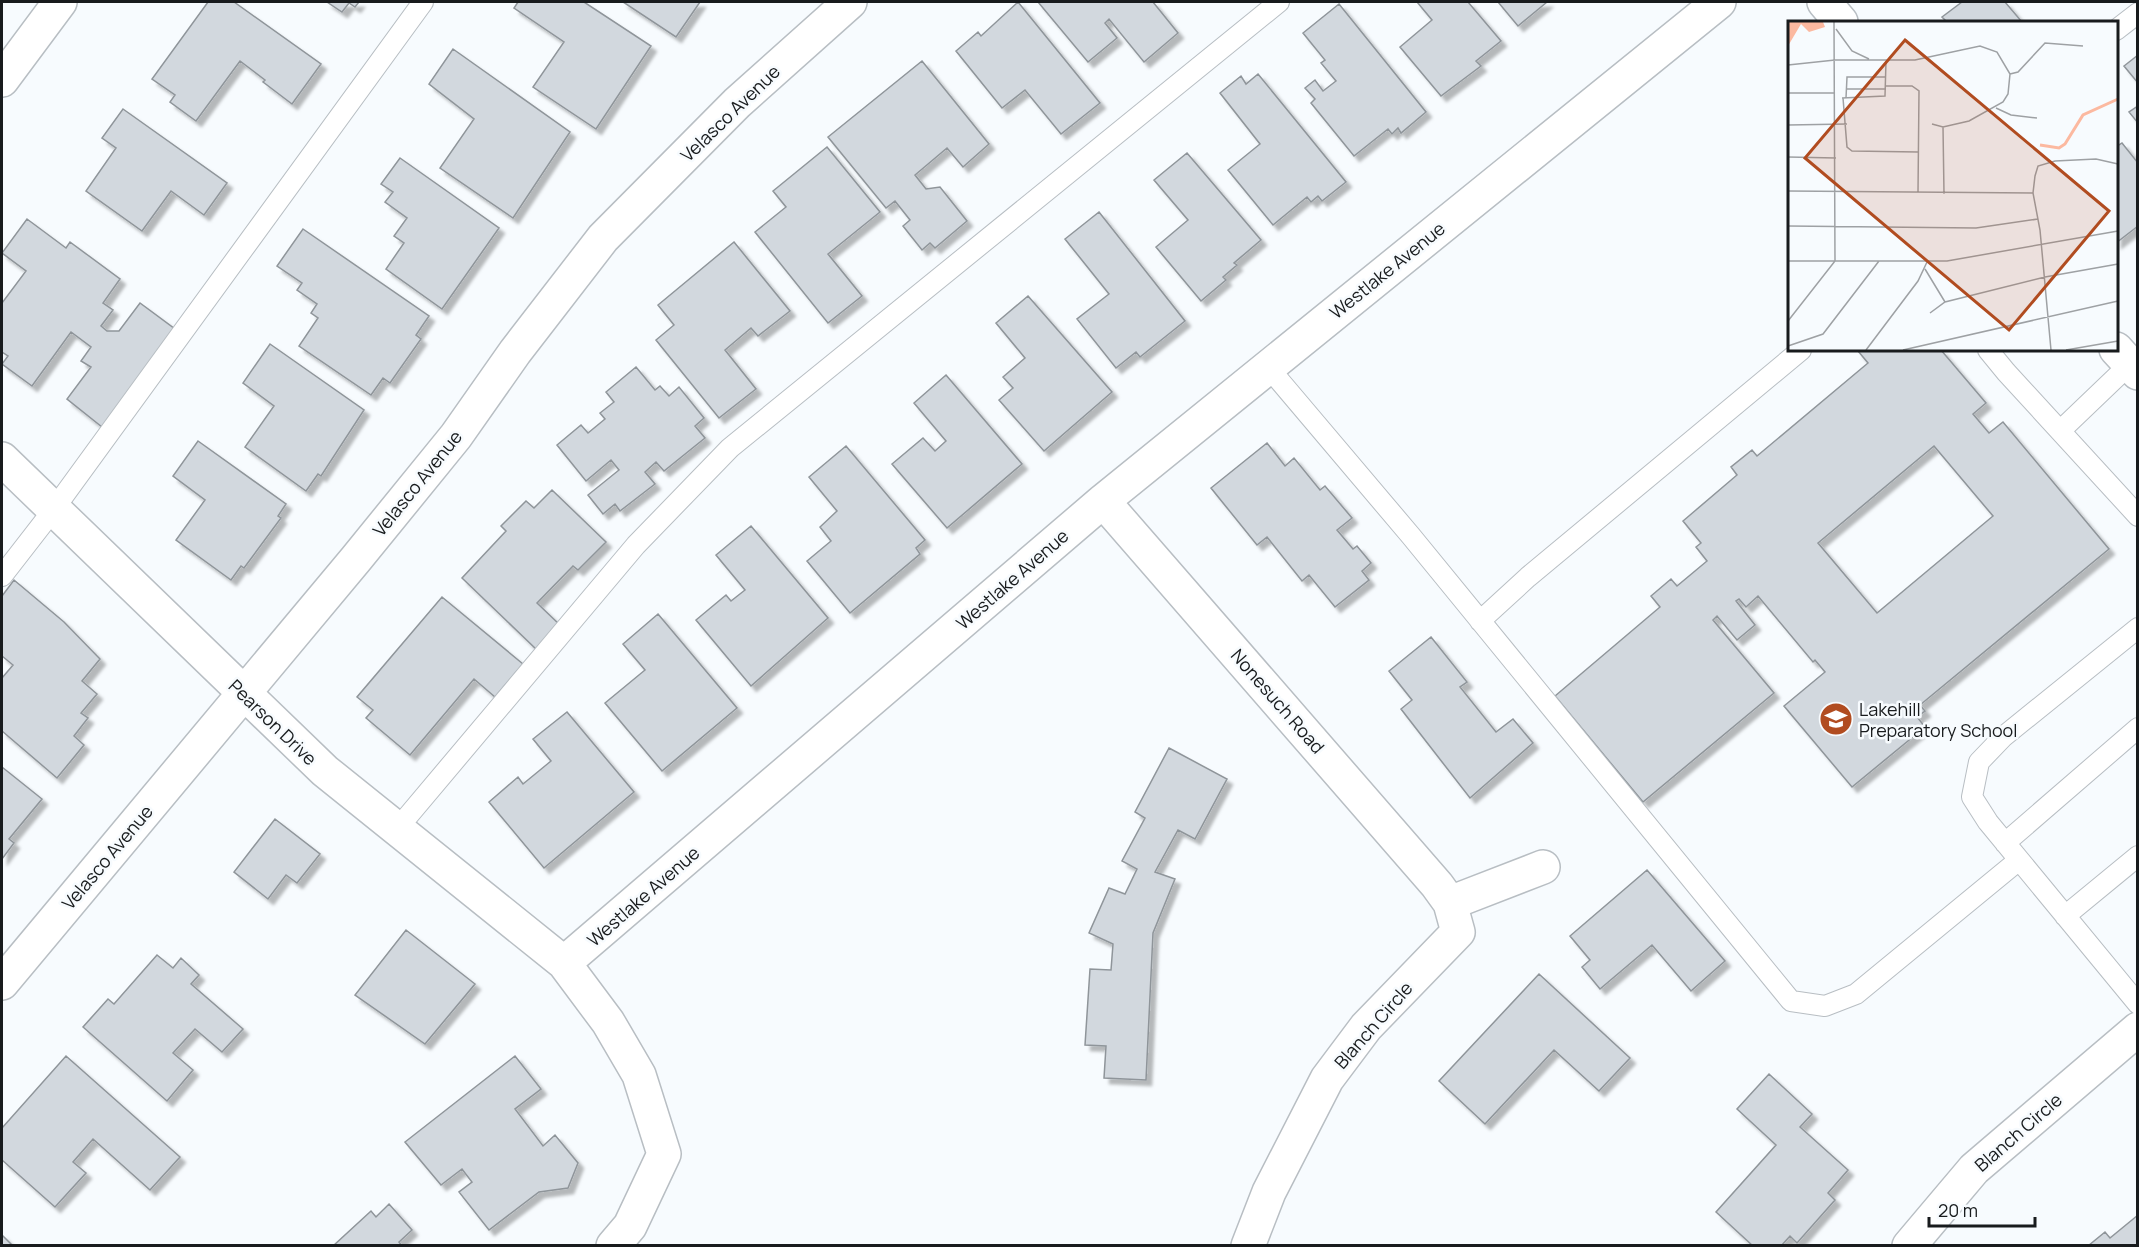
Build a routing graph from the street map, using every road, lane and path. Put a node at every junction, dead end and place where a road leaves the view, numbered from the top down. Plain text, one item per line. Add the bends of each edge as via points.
1 (60, 2) edge
2 (423, 2) edge
3 (850, 2) edge
4 (1279, 2) edge
5 (1719, 2) edge
6 (1824, 2) edge
7 (2138, 13) edge
8 (1840, 21) edge
9 (2118, 28) edge
10 (2, 80) edge
11 (1800, 351) edge
12 (1989, 351) edge
13 (2130, 361) edge
14 (1268, 367) junction
15 (2060, 431) junction
16 (2, 459) edge
17 (1103, 501) junction
18 (54, 509) junction
19 (2138, 516) edge
20 (2, 576) edge
21 (1480, 621) junction
22 (2138, 628) edge
23 (243, 694) junction
24 (2138, 728) edge
25 (397, 829) junction
26 (2005, 843) junction
27 (2138, 856) edge
28 (2019, 860) junction
29 (1543, 867) dead end
30 (1450, 903) junction
31 (2065, 916) junction
32 (564, 963) junction
33 (2, 983) edge
34 (2138, 1004) edge
35 (2138, 1029) edge
36 (613, 1245) edge
37 (1248, 1245) edge
38 (1909, 1245) edge

1 - 10 street
2 - 18 lane
3 - 23 street, Velasco Avenue via 737,103 603,238 456,436
4 - 25 lane via 730,448 636,545
5 - 14 street, Westlake Avenue
6 - 8 street
7 - 9 lane
11 - 21 lane
12 - 15 lane
13 - 15 lane
14 - 17 street, Westlake Avenue
14 - 21 lane
15 - 19 lane
16 - 18 street, Pearson Drive
17 - 30 street, Nonesuch Road
17 - 32 street, Westlake Avenue
18 - 20 lane
18 - 23 street, Pearson Drive
21 - 28 lane via 1791,1001 1825,1006 1856,994
22 - 26 lane via 2003,737 1979,762 1972,798
23 - 25 street, Pearson Drive via 324,771
23 - 33 street, Velasco Avenue
24 - 26 lane
25 - 32 street, Pearson Drive
26 - 28 lane
27 - 31 lane
28 - 31 lane
29 - 30 street
30 - 37 street, Blanch Circle via 1458,932 1365,1027 1327,1079 1269,1192
31 - 34 lane
32 - 36 street via 608,1022 639,1075 664,1154 630,1226
35 - 38 street, Blanch Circle via 1974,1169

